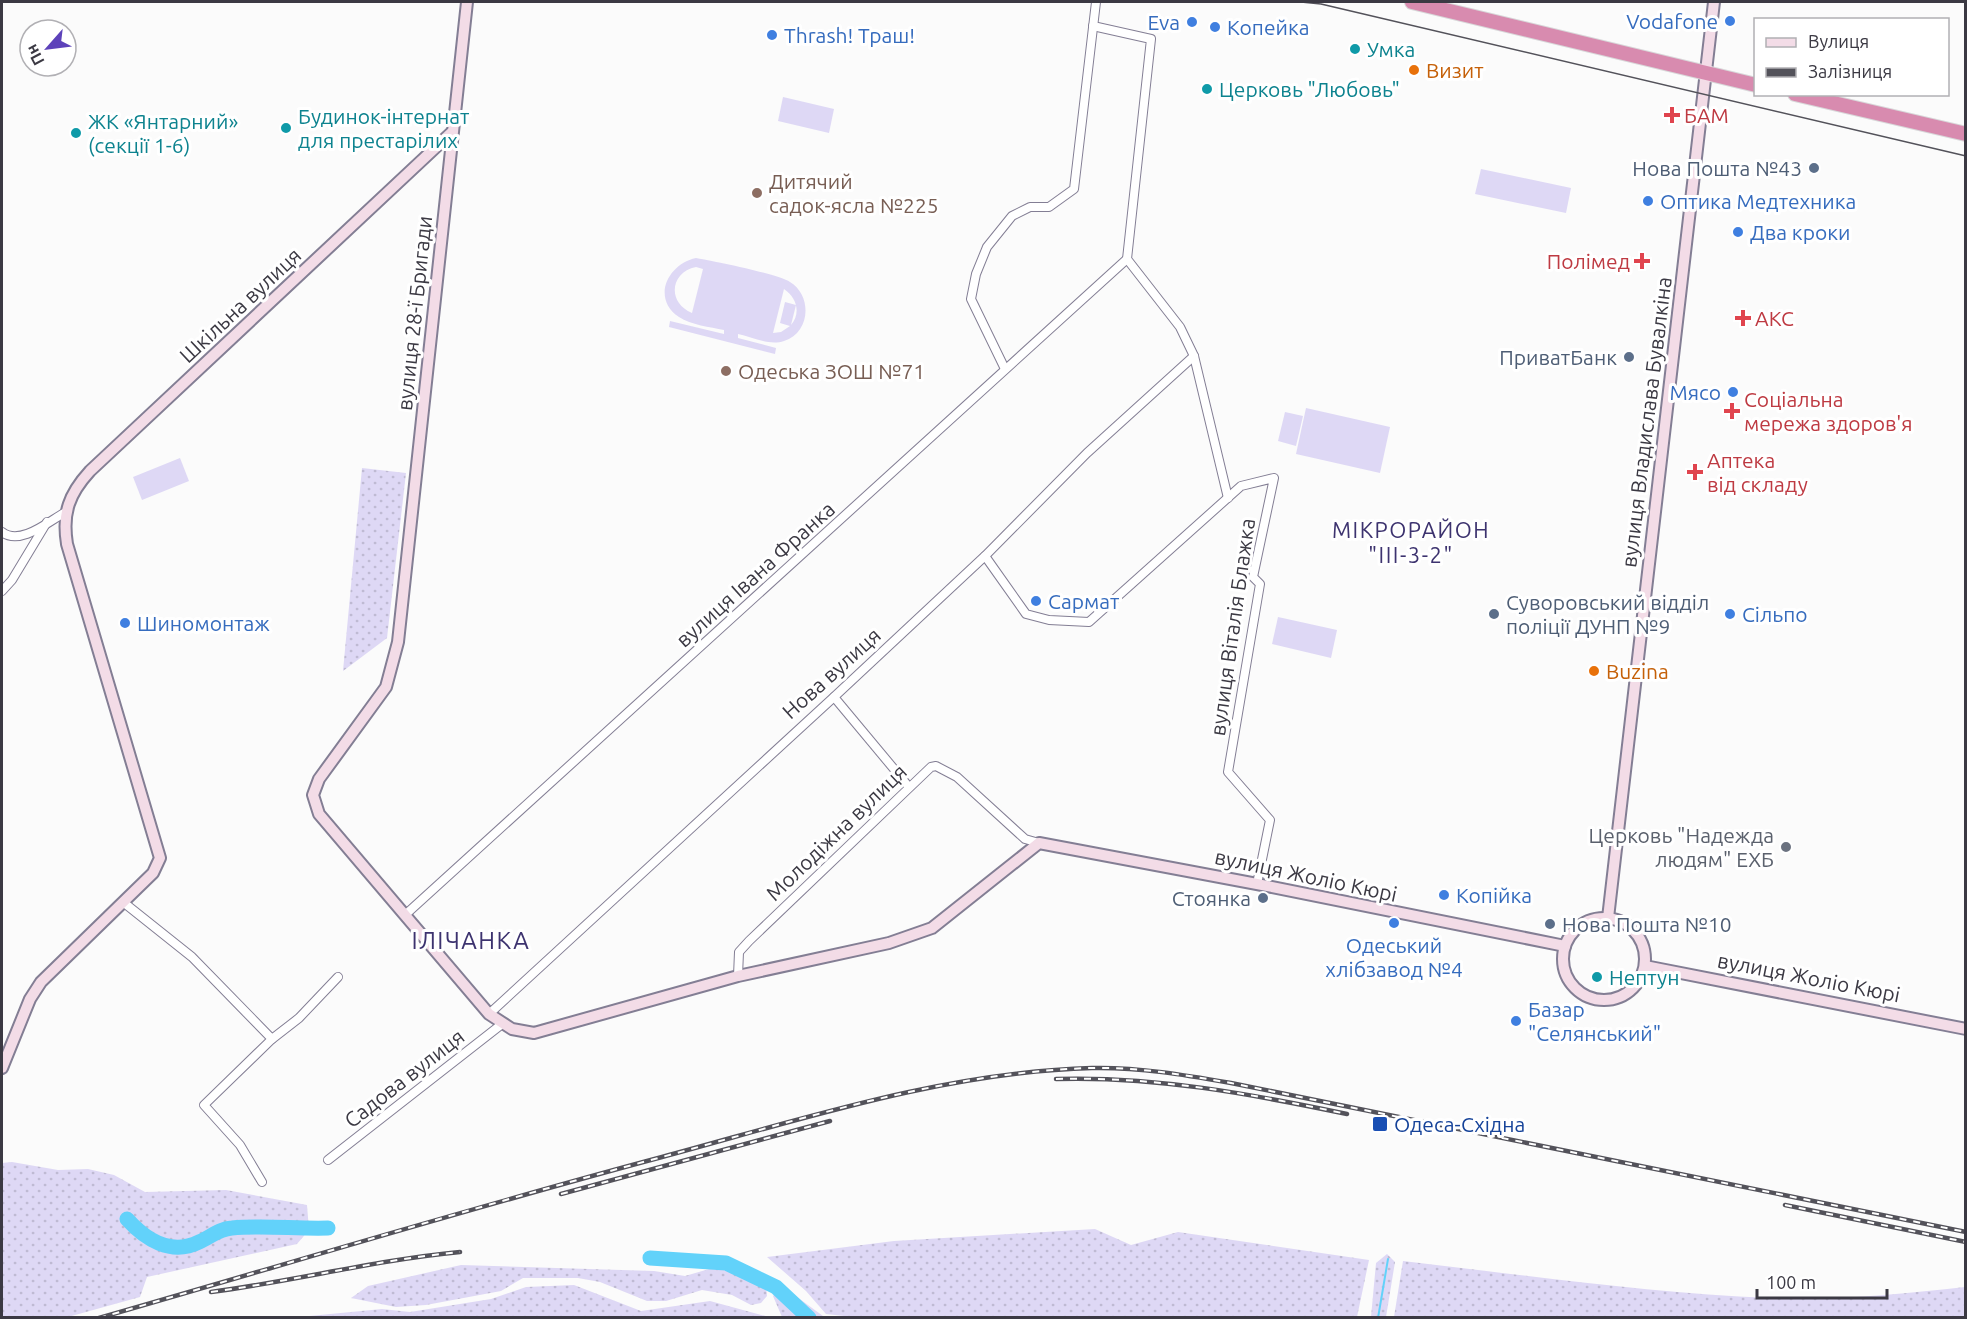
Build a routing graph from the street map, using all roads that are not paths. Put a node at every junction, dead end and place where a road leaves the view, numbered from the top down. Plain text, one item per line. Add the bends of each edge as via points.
1 (467, 2) edge
2 (1096, 2) edge
3 (1412, 2) edge
4 (1714, 2) edge
5 (1094, 26) junction
6 (1707, 74) junction
7 (1754, 85) edge
8 (1804, 96) edge
9 (451, 133) junction
10 (1965, 134) edge
11 (1127, 259) junction
12 (1194, 356) junction
13 (1005, 369) junction
14 (1228, 498) junction
15 (64, 513) junction
16 (47, 522) junction
17 (2, 532) edge
18 (984, 556) junction
19 (2, 591) edge
20 (834, 697) junction
21 (909, 787) junction
22 (1039, 843) junction
23 (1257, 884) junction
24 (123, 902) junction
25 (405, 915) junction
26 (1608, 918) junction
27 (1565, 946) junction
28 (1645, 966) junction
29 (738, 976) junction
30 (338, 977) dead end
31 (489, 1014) junction
32 (502, 1024) junction
33 (1965, 1029) edge
34 (272, 1040) junction
35 (2, 1068) edge
36 (328, 1160) dead end
37 (262, 1182) dead end

1 - 9 street, вулиця 28-ї Бригади
2 - 5 street
3 - 6 highway
4 - 6 street, вулиця Владислава Бувалкіна
5 - 11 street via 1151,39
5 - 13 street via 1074,189 1049,207 1030,207 1012,216 987,247 976,274 971,300
6 - 7 highway
6 - 26 street, вулиця Владислава Бувалкіна
8 - 10 highway
9 - 15 street, Шкільна вулиця via 90,471 69,499
9 - 25 street, вулиця 28-ї Бригади via 400,629 392,674 319,779 313,795 319,814
11 - 12 street, вулиця Віталія Блажка via 1180,327
11 - 13 street, вулиця Івана Франка
12 - 14 street, вулиця Віталія Блажка
12 - 18 street, Нова вулиця via 1086,453
13 - 25 street, вулиця Івана Франка
14 - 18 street via 1089,622 1049,620 1026,614
14 - 23 street, вулиця Віталія Блажка via 1241,486 1275,478 1253,577 1260,584 1228,772 1270,820
15 - 16 street
15 - 24 street via 75,574 159,858 153,873
16 - 17 street via 14,538
16 - 19 street
18 - 20 street, Нова вулиця
20 - 21 street
20 - 31 street, Нова вулиця
21 - 22 street, Молодіжна вулиця via 936,766 957,777 1025,839
21 - 29 street, Молодіжна вулиця via 748,941 740,952
22 - 23 street, вулиця Жоліо Кюрі
22 - 29 street via 932,928 889,943
23 - 27 street, вулиця Жоліо Кюрі
24 - 34 street via 192,957
24 - 35 street via 41,982
25 - 31 street
26 - 27 street via 1581,924
26 - 28 street via 1633,929 1641,940
27 - 28 street via 1565,973 1571,985 1581,994 1601,1001 1621,998 1632,990
28 - 33 street, вулиця Жоліо Кюрі
29 - 32 street via 534,1033
30 - 34 street
31 - 32 street
32 - 36 street, Садова вулиця
34 - 37 street via 204,1105 240,1145

